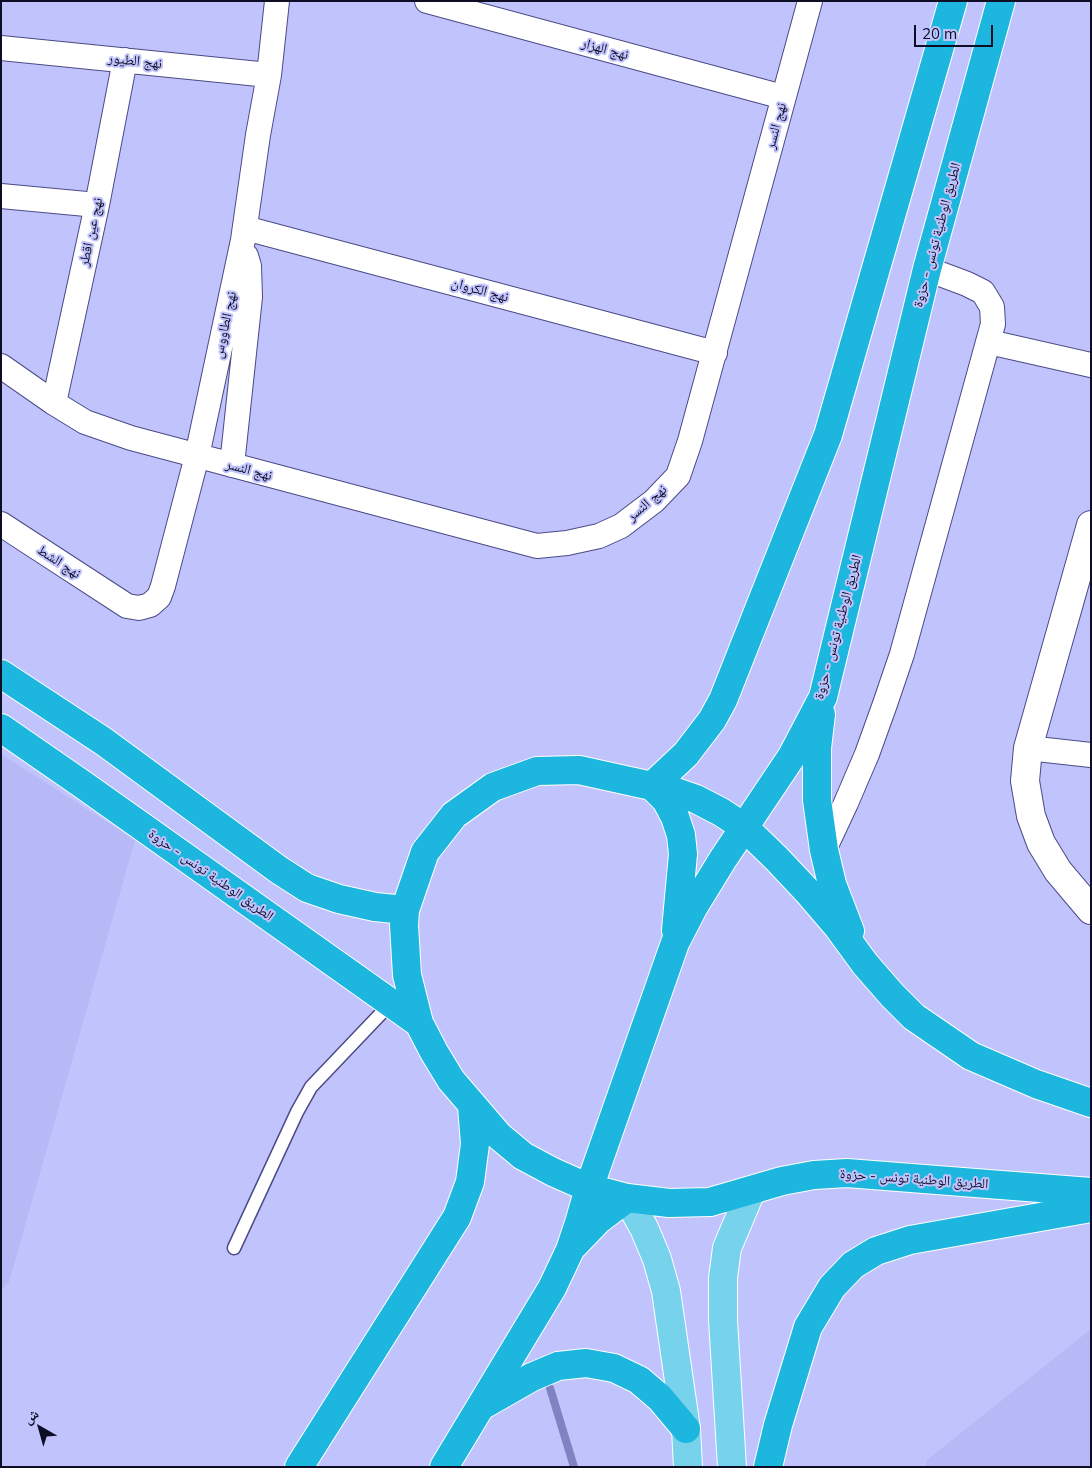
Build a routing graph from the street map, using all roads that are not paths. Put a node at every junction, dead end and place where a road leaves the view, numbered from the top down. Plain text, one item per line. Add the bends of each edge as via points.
1 (277, 1) edge
2 (427, 1) edge
3 (810, 1) edge
4 (953, 1) edge
5 (1001, 1) edge
6 (1, 48) edge
7 (126, 60) junction
8 (269, 75) junction
9 (784, 97) junction
10 (1, 196) edge
11 (97, 205) junction
12 (244, 234) junction
13 (927, 269) junction
14 (989, 342) junction
15 (715, 353) junction
16 (1091, 365) edge
17 (1, 366) edge
18 (54, 403) junction
19 (197, 456) junction
20 (232, 465) junction
21 (1, 524) edge
22 (1091, 525) edge
23 (1086, 560) edge
24 (117, 600) joint
25 (1, 674) edge
26 (823, 697) junction
27 (1, 728) edge
28 (1028, 748) junction
29 (1091, 755) edge
30 (652, 786) junction
31 (744, 827) junction
32 (824, 850) junction
33 (405, 910) junction
34 (1091, 910) edge
35 (675, 943) junction
36 (865, 964) junction
37 (391, 1003) junction
38 (419, 1023) junction
39 (1091, 1103) edge
40 (472, 1106) junction
41 (588, 1188) junction
42 (751, 1191) junction
43 (1091, 1192) edge
44 (627, 1198) junction
45 (1091, 1208) edge
46 (234, 1248) dead end
47 (570, 1250) junction
48 (480, 1407) junction
49 (686, 1429) junction
50 (299, 1467) edge
51 (444, 1467) edge
52 (688, 1467) edge
53 (732, 1467) edge
54 (768, 1467) edge

1 - 8 street, نهج الطاووس
2 - 9 street, نهج الهزار
3 - 9 street, نهج النسر
4 - 30 highway via 828,435 723,700 686,754
5 - 13 highway, الطريق الوطنية تونس - حزوة
6 - 7 street, نهج الطيور
7 - 8 street, نهج الطيور
7 - 11 street, نهج عين اقطر
8 - 12 street, نهج الطاووس
9 - 15 street, نهج النسر
10 - 11 street
11 - 18 street, نهج عين اقطر
12 - 15 street, نهج الكروان
12 - 19 street, نهج الطاووس
12 - 20 street via 250,297
13 - 14 street via 983,292 992,307
13 - 26 highway, الطريق الوطنية تونس - حزوة
14 - 16 street
14 - 32 street via 902,654 866,754
15 - 20 street, نهج النسر via 678,476 654,501 621,526 599,536 537,546
17 - 18 street, نهج النسر
18 - 19 street, نهج النسر via 85,422
19 - 20 street, نهج النسر
19 - 24 street, نهج الطاووس via 159,597 150,605 139,608
21 - 24 street, نهج الشط
22 - 23 street
23 - 28 street
25 - 33 highway via 104,741 307,888 339,899
26 - 31 highway, الطريق الوطنية تونس - حزوة via 792,756
26 - 32 highway via 817,748 817,791
27 - 37 highway, الطريق الوطنية تونس - حزوة
28 - 29 street
28 - 34 street via 1025,781 1031,816 1041,843 1058,871
30 - 31 highway via 696,799
30 - 33 highway via 580,770 537,771 493,787 454,815 425,852
30 - 35 highway via 666,800 681,835 683,854
31 - 35 highway, الطريق الوطنية تونس - حزوة
31 - 36 highway via 808,892
32 - 36 highway via 843,916
33 - 38 highway via 407,975
35 - 41 highway
36 - 39 highway via 914,1017 971,1056
37 - 38 highway, الطريق الوطنية تونس - حزوة
37 - 46 lane via 311,1087
38 - 40 highway, الطريق الوطنية تونس - حزوة via 451,1080
40 - 41 highway, الطريق الوطنية تونس - حزوة via 499,1136 523,1156
40 - 50 highway via 475,1144 470,1182 457,1217
41 - 44 highway, الطريق الوطنية تونس - حزوة
41 - 47 highway
42 - 43 highway, الطريق الوطنية تونس - حزوة via 806,1176 847,1172
42 - 44 highway, الطريق الوطنية تونس - حزوة via 710,1202 669,1203
42 - 53 main road via 727,1248 724,1278
44 - 47 highway via 598,1220
44 - 49 main road via 644,1228 666,1291
45 - 54 highway via 910,1240 876,1251 853,1265 832,1287 808,1327
47 - 48 highway via 552,1288
48 - 49 highway via 558,1366 586,1363 614,1368 639,1380 660,1398
48 - 51 highway
49 - 52 main road

